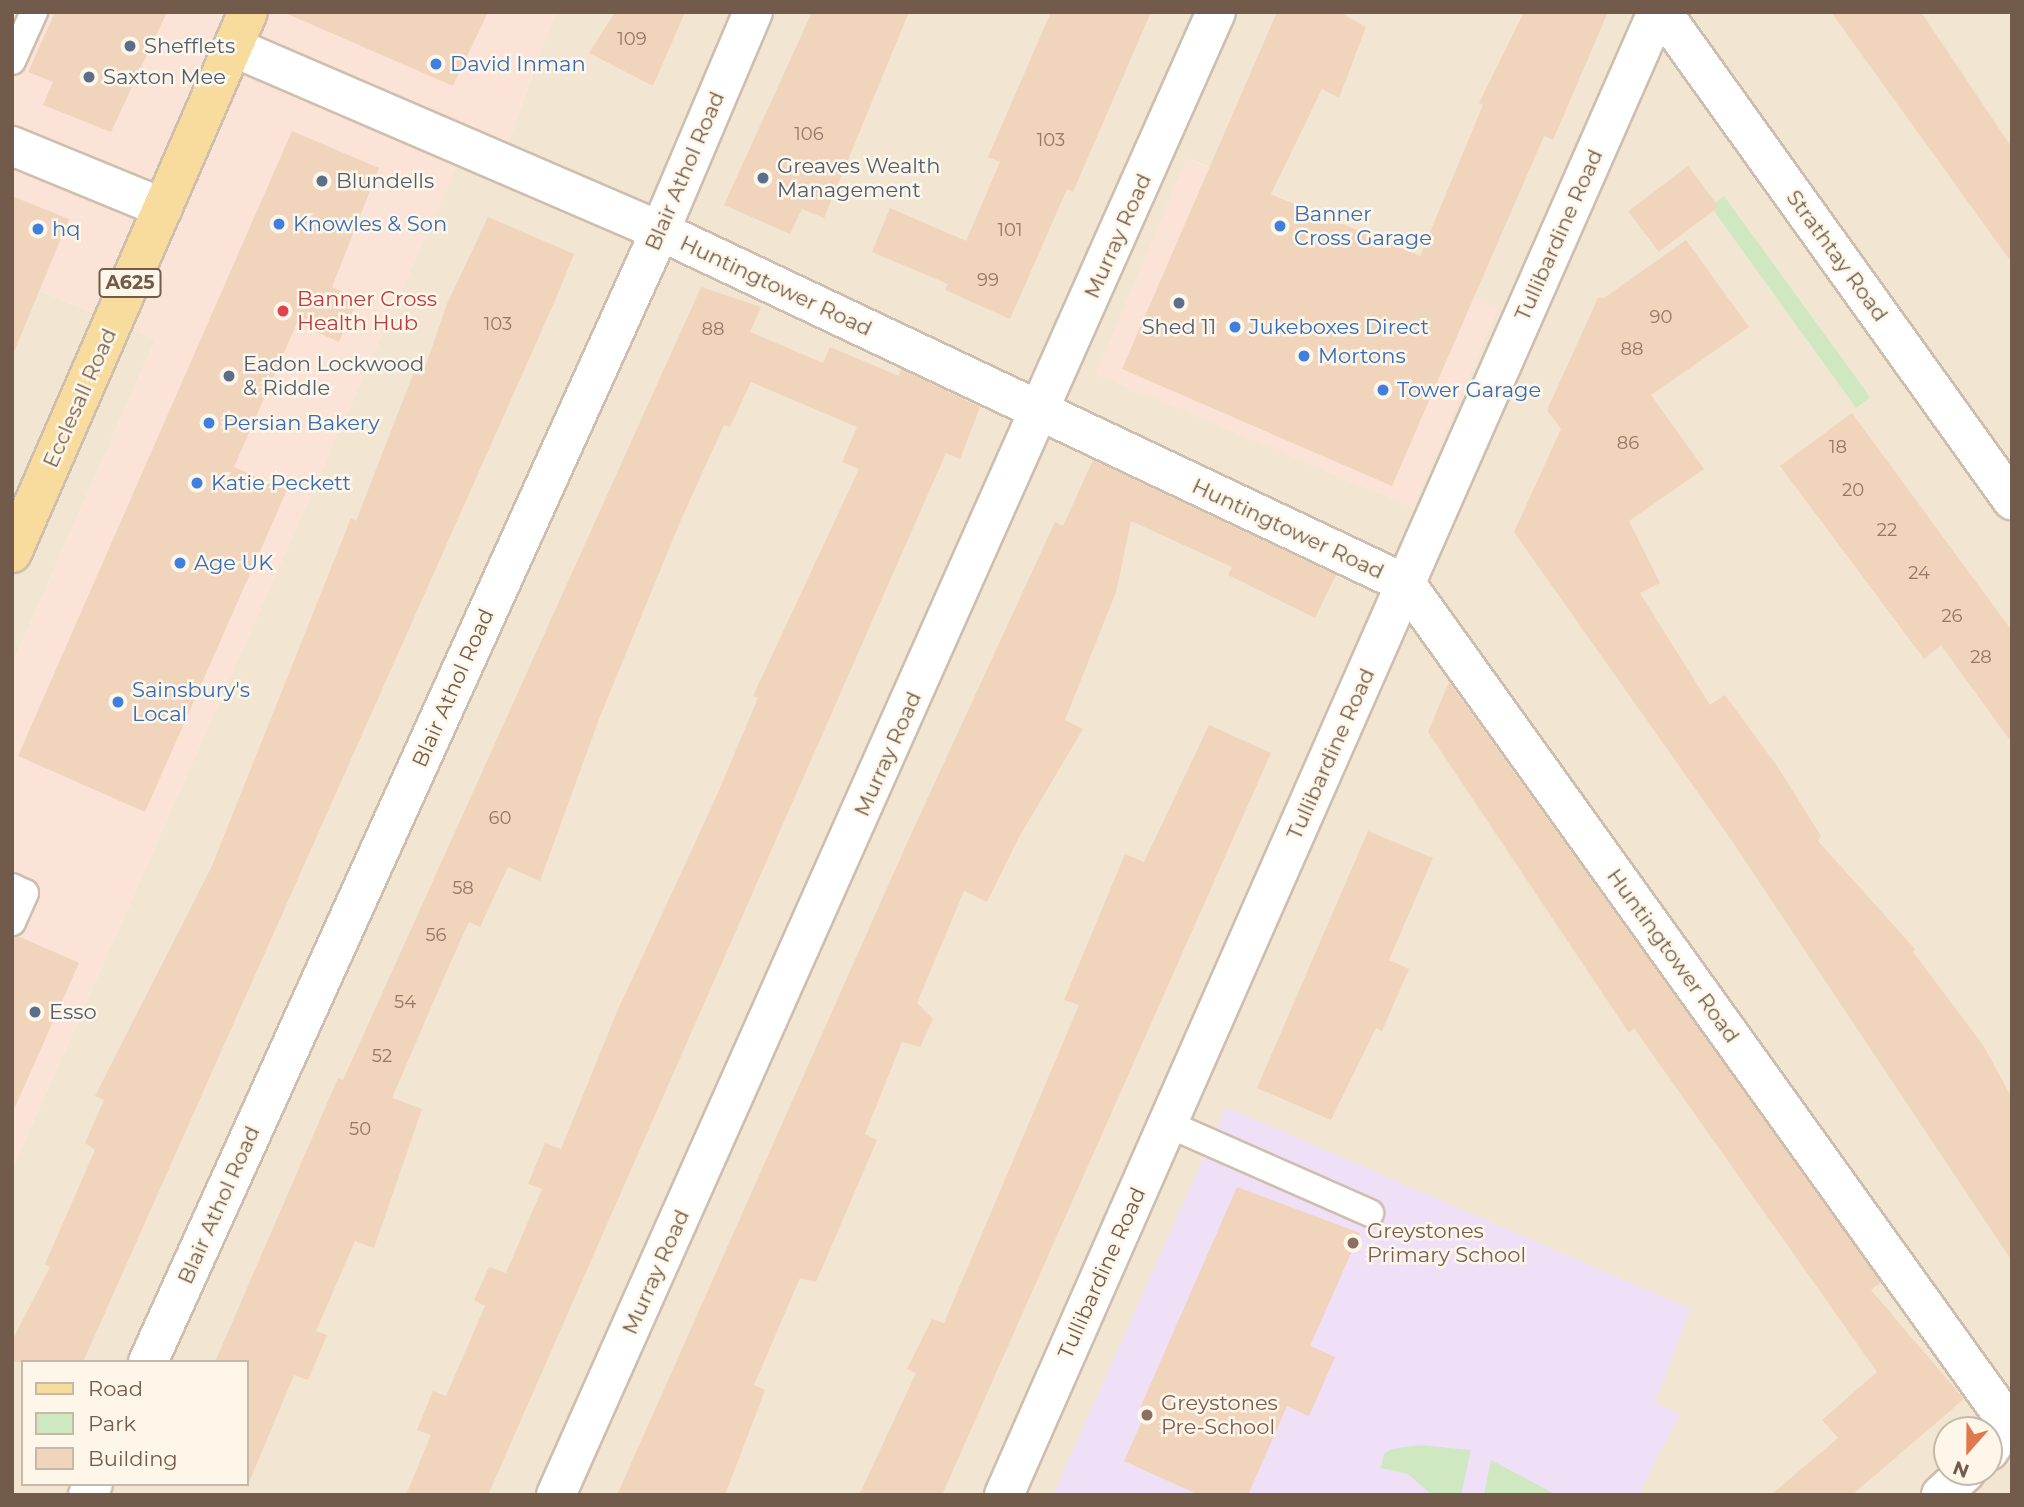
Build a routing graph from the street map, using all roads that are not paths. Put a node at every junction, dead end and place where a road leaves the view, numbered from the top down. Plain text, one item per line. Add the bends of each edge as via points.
1 (34, 12) edge
2 (248, 12) edge
3 (753, 12) edge
4 (1216, 12) edge
5 (1660, 12) edge
6 (233, 47) junction
7 (12, 61) edge
8 (12, 146) edge
9 (163, 208) junction
10 (660, 231) junction
11 (1040, 411) junction
12 (2012, 500) edge
13 (12, 553) edge
14 (1406, 584) junction
15 (12, 887) edge
16 (12, 922) edge
17 (1168, 1124) junction
18 (1370, 1213) dead end
19 (149, 1360) edge
20 (1975, 1416) edge
21 (556, 1495) edge
22 (1004, 1495) edge

1 - 7 lane
2 - 6 main road, Ecclesall Road / A625
3 - 10 street, Blair Athol Road
4 - 11 street, Murray Road
5 - 12 street, Strathtay Road
5 - 14 street, Tullibardine Road
6 - 9 main road, Ecclesall Road / A625
6 - 10 street, Huntingtower Road
8 - 9 street
9 - 13 main road, Ecclesall Road / A625
10 - 11 street, Huntingtower Road
10 - 19 street, Blair Athol Road
11 - 14 street, Huntingtower Road
11 - 21 street, Murray Road
14 - 17 street, Tullibardine Road
14 - 20 street, Huntingtower Road
15 - 16 lane via 25,893
17 - 18 lane
17 - 22 street, Tullibardine Road

